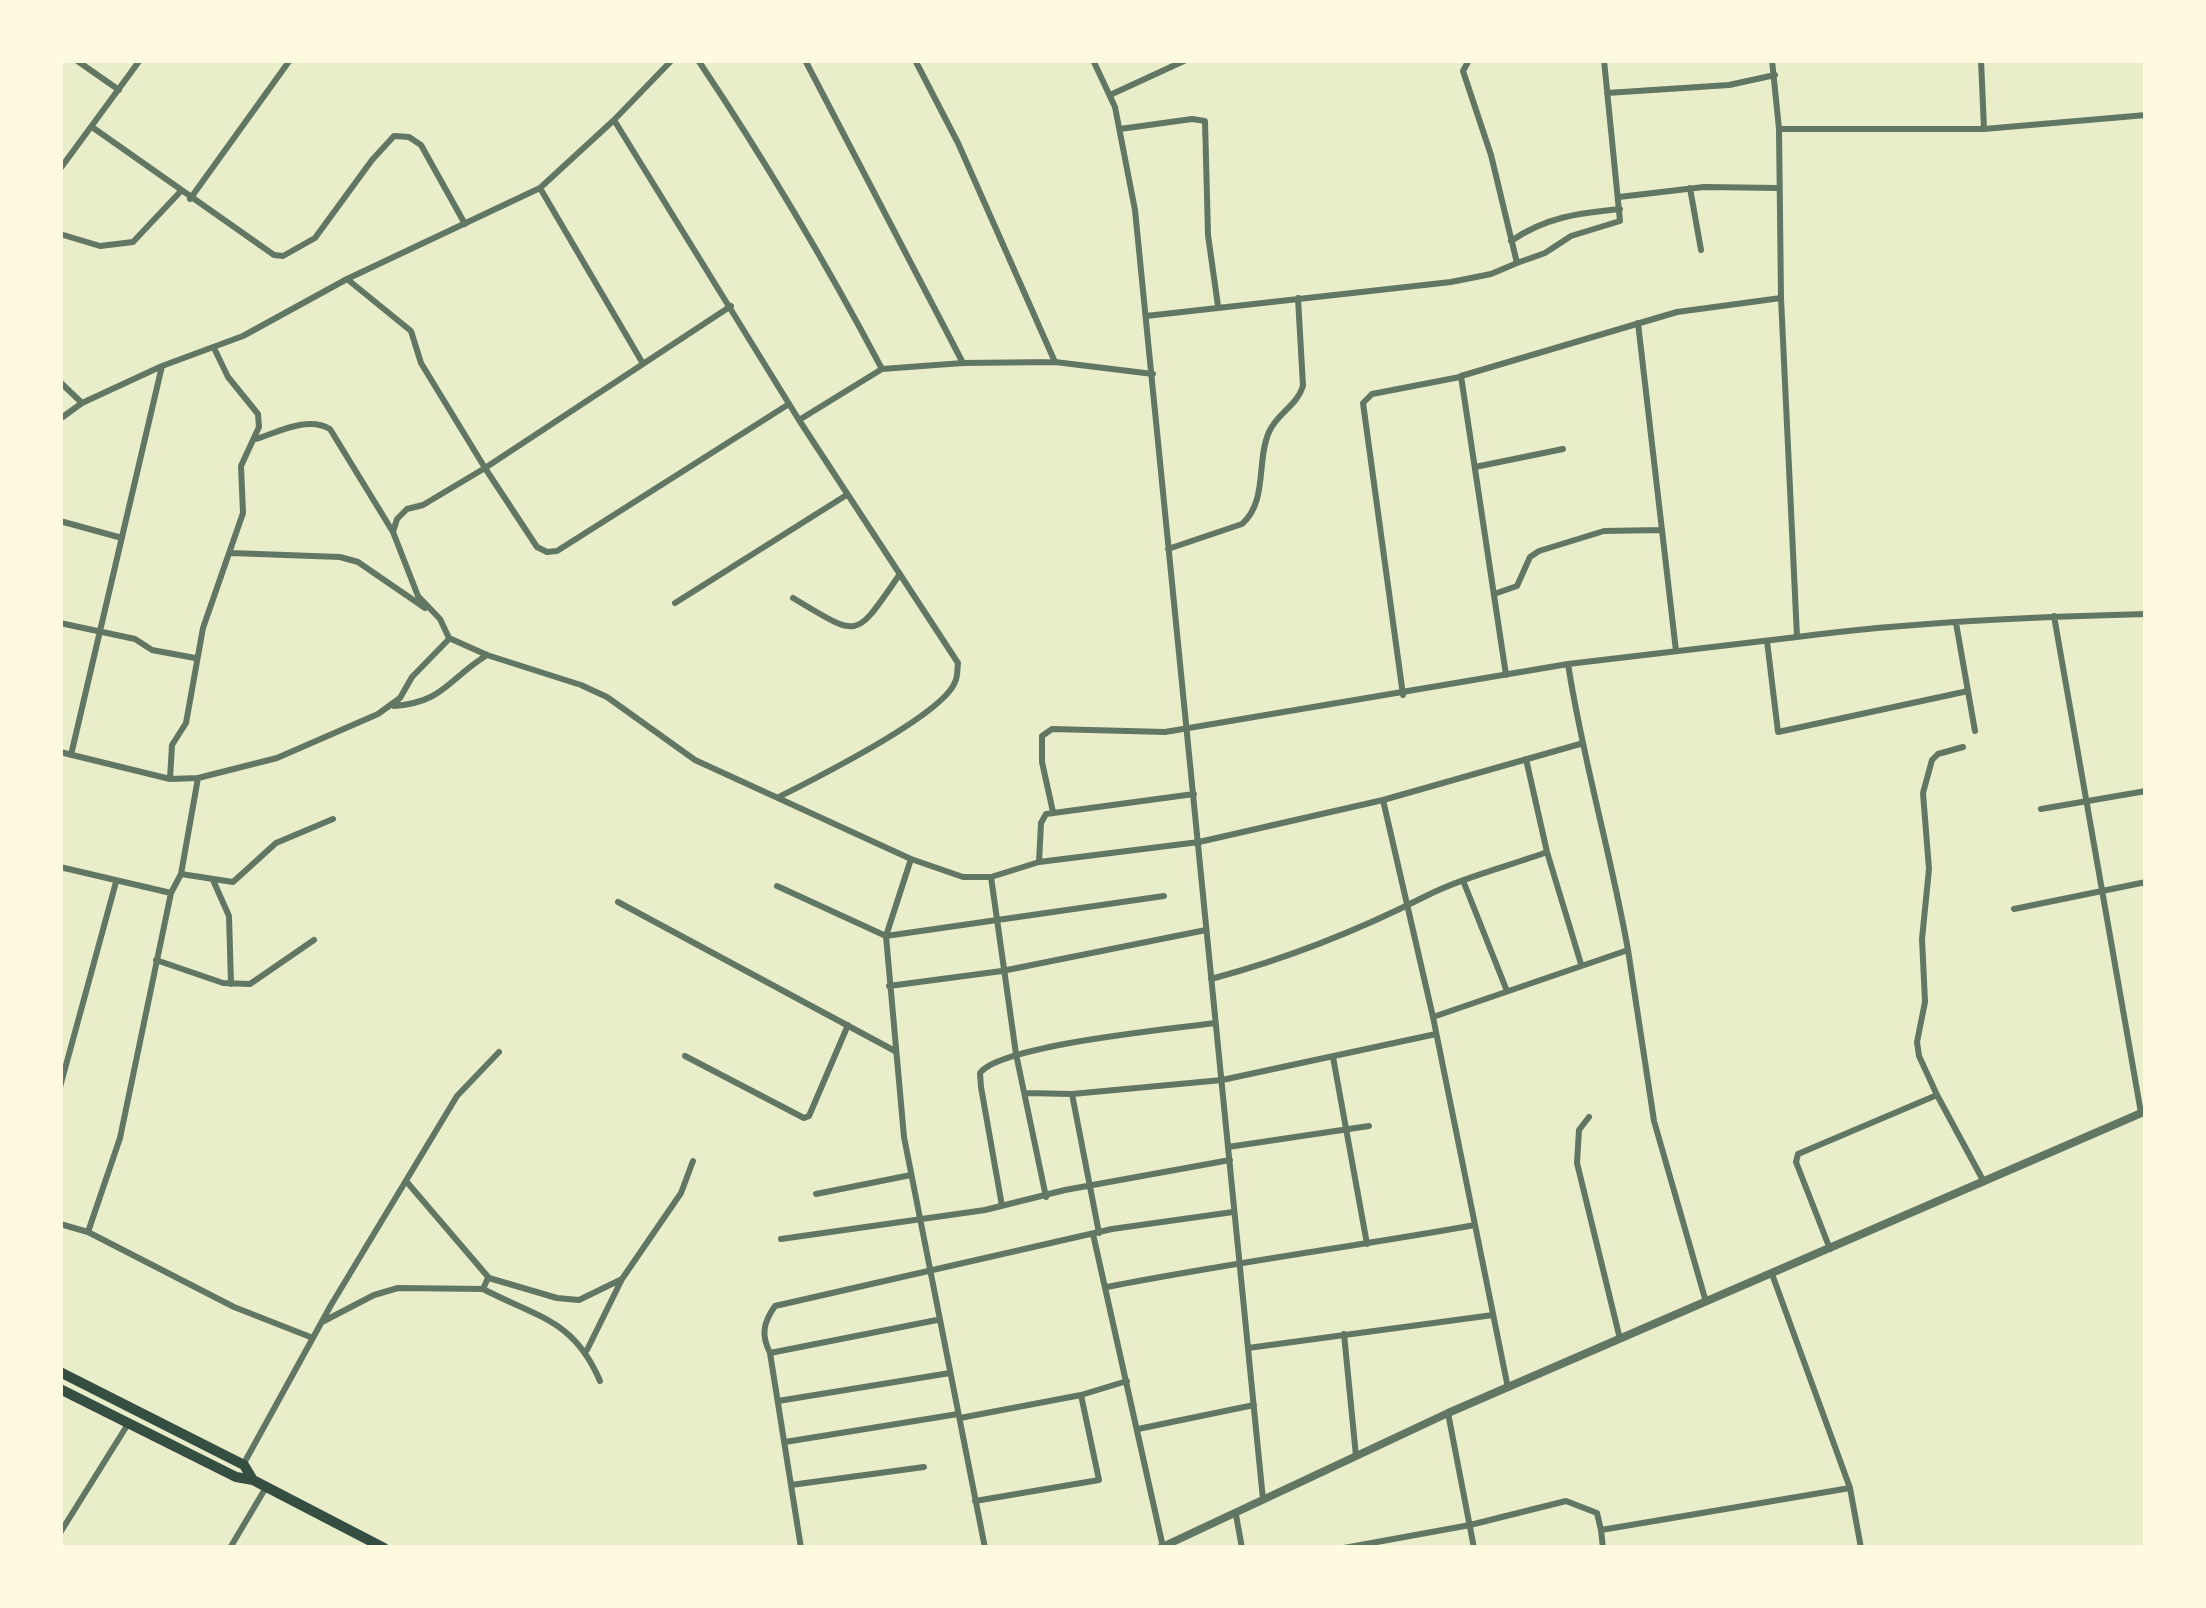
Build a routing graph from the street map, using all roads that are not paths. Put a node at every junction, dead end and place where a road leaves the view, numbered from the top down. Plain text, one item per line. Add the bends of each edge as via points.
1 (76, 60) edge
2 (140, 60) edge
3 (290, 60) edge
4 (672, 60) edge
5 (698, 60) edge
6 (805, 60) edge
7 (915, 60) edge
8 (1093, 60) edge
9 (1186, 60) edge
10 (1468, 60) edge
11 (1604, 60) edge
12 (1772, 60) edge
13 (1981, 60) edge
14 (1775, 76) junction
15 (119, 90) junction
16 (1607, 94) junction
17 (1110, 95) junction
18 (2146, 116) edge
19 (614, 120) junction
20 (92, 127) junction
21 (1120, 129) junction
22 (1779, 129) junction
23 (1984, 129) junction
24 (60, 169) edge
25 (540, 188) junction
26 (1690, 188) junction
27 (1779, 188) junction
28 (180, 192) junction
29 (1618, 197) junction
30 (190, 199) junction
31 (1620, 209) junction
32 (465, 224) junction
33 (60, 234) edge
34 (1511, 241) junction
35 (1701, 250) dead end
36 (1516, 262) junction
37 (347, 279) junction
38 (1298, 298) junction
39 (1781, 298) junction
40 (1218, 306) junction
41 (731, 307) junction
42 (1146, 316) junction
43 (1638, 322) junction
44 (214, 348) junction
45 (642, 362) junction
46 (1055, 362) junction
47 (962, 363) junction
48 (162, 366) junction
49 (882, 369) junction
50 (1153, 374) junction
51 (1461, 376) junction
52 (60, 382) edge
53 (82, 403) junction
54 (788, 404) junction
55 (60, 419) edge
56 (799, 420) junction
57 (256, 439) junction
58 (1563, 449) dead end
59 (1475, 466) junction
60 (485, 468) junction
61 (845, 496) junction
62 (60, 521) edge
63 (1662, 530) junction
64 (393, 532) junction
65 (122, 538) junction
66 (1168, 549) junction
67 (230, 553) junction
68 (900, 574) junction
69 (1493, 594) junction
70 (793, 598) dead end
71 (675, 603) dead end
72 (434, 613) junction
73 (2146, 614) edge
74 (2054, 616) junction
75 (60, 623) edge
76 (1956, 623) junction
77 (100, 632) junction
78 (449, 638) junction
79 (1797, 638) junction
80 (1767, 641) junction
81 (1676, 651) junction
82 (487, 655) junction
83 (196, 658) junction
84 (1568, 664) junction
85 (1506, 675) junction
86 (1968, 691) junction
87 (1403, 695) junction
88 (392, 706) junction
89 (1188, 725) junction
90 (1975, 731) dead end
91 (1580, 744) junction
92 (1963, 747) dead end
93 (60, 752) edge
94 (71, 755) junction
95 (1526, 759) junction
96 (198, 778) junction
97 (170, 779) junction
98 (2146, 790) edge
99 (1195, 794) junction
100 (779, 797) junction
101 (1383, 800) junction
102 (2086, 800) junction
103 (2041, 809) dead end
104 (1054, 812) junction
105 (333, 819) dead end
106 (1199, 842) junction
107 (1547, 852) junction
108 (911, 859) junction
109 (1040, 862) junction
110 (60, 867) edge
111 (181, 874) junction
112 (992, 878) junction
113 (213, 880) junction
114 (116, 882) junction
115 (2146, 882) edge
116 (1464, 883) junction
117 (777, 886) dead end
118 (2101, 891) junction
119 (171, 893) junction
120 (1164, 896) dead end
121 (617, 902) dead end
122 (1408, 908) junction
123 (2014, 908) dead end
124 (996, 922) junction
125 (1206, 930) junction
126 (886, 936) junction
127 (314, 940) dead end
128 (1628, 950) junction
129 (157, 960) junction
130 (1581, 966) junction
131 (1002, 970) junction
132 (1211, 980) junction
133 (231, 984) junction
134 (889, 986) junction
135 (1507, 992) junction
136 (1433, 1017) junction
137 (1215, 1023) junction
138 (848, 1025) junction
139 (1436, 1034) junction
140 (895, 1051) junction
141 (500, 1052) dead end
142 (1016, 1054) junction
143 (685, 1056) dead end
144 (1333, 1057) junction
145 (1222, 1080) junction
146 (60, 1087) edge
147 (1026, 1093) junction
148 (1072, 1094) junction
149 (1937, 1095) junction
150 (2143, 1112) edge
151 (1589, 1117) dead end
152 (1370, 1126) dead end
153 (1346, 1130) junction
154 (1228, 1147) junction
155 (1229, 1160) junction
156 (693, 1161) dead end
157 (911, 1175) junction
158 (406, 1180) junction
159 (1984, 1182) junction
160 (1088, 1186) junction
161 (816, 1193) dead end
162 (1046, 1197) junction
163 (1002, 1206) junction
164 (1234, 1212) junction
165 (920, 1220) junction
166 (63, 1225) edge
167 (1474, 1225) junction
168 (88, 1232) junction
169 (1096, 1233) junction
170 (60, 1235) edge
171 (781, 1239) dead end
172 (1367, 1244) junction
173 (1830, 1249) junction
174 (1240, 1261) junction
175 (930, 1271) junction
176 (1772, 1274) junction
177 (489, 1278) junction
178 (622, 1279) junction
179 (1107, 1287) junction
180 (483, 1289) junction
181 (1706, 1302) junction
182 (1493, 1316) junction
183 (938, 1320) junction
184 (321, 1323) junction
185 (1344, 1334) junction
186 (313, 1338) junction
187 (1619, 1339) junction
188 (1248, 1348) junction
189 (587, 1351) junction
190 (770, 1353) junction
191 (60, 1372) edge
192 (950, 1373) junction
193 (600, 1382) dead end
194 (1126, 1382) junction
195 (1508, 1388) junction
196 (60, 1389) edge
197 (1081, 1395) junction
198 (778, 1400) junction
199 (1254, 1406) junction
200 (1448, 1413) junction
201 (958, 1416) junction
202 (128, 1424) junction
203 (1138, 1429) junction
204 (785, 1442) junction
205 (1356, 1456) junction
206 (244, 1465) junction
207 (924, 1467) dead end
208 (236, 1478) junction
209 (254, 1480) junction
210 (791, 1484) junction
211 (266, 1486) junction
212 (1850, 1488) junction
213 (1263, 1499) junction
214 (976, 1501) junction
215 (1236, 1515) junction
216 (1470, 1526) junction
217 (1601, 1531) junction
218 (60, 1533) edge
219 (377, 1546) edge
220 (1368, 1546) edge
221 (1162, 1547) edge
222 (230, 1548) edge
223 (802, 1548) edge
224 (985, 1548) edge
225 (1242, 1548) edge
226 (1344, 1548) edge
227 (1474, 1548) edge
228 (1603, 1548) edge
229 (1861, 1548) edge

1 - 15 street
2 - 15 street
3 - 30 street
4 - 19 street
5 - 49 street
6 - 47 street
7 - 46 street
8 - 17 street
9 - 17 street
10 - 34 street via 1463,71
11 - 16 street
12 - 14 street
13 - 23 street
14 - 16 street
14 - 22 street
15 - 20 street
16 - 29 street
17 - 21 street
18 - 23 street
19 - 25 street
19 - 41 street
20 - 24 street
20 - 28 street
21 - 40 street via 1205,122
21 - 42 street
22 - 23 street
22 - 27 street
25 - 32 street
25 - 45 street
26 - 27 street
26 - 29 street
26 - 35 street
27 - 39 street
28 - 30 street
28 - 33 street via 133,242 100,246
29 - 31 street
30 - 32 street via 283,256 315,238 394,136 410,137
31 - 34 street via 1565,214
31 - 36 street via 1620,221
32 - 37 street
34 - 36 street
36 - 38 street via 1451,282
37 - 44 street
37 - 60 street via 411,331 421,363
38 - 40 street
38 - 66 street via 1303,386 1268,435 1250,517
39 - 43 street
39 - 79 street
40 - 42 street
41 - 45 street
41 - 54 street
42 - 50 street
43 - 51 street
43 - 63 street
44 - 48 street
44 - 57 street via 258,414
45 - 60 street
46 - 47 street
46 - 50 street
47 - 49 street
48 - 53 street
48 - 65 street
49 - 56 street
50 - 66 street
51 - 59 street
51 - 87 street via 1372,394 1363,403
52 - 53 street
53 - 55 street
54 - 56 street
54 - 60 street via 556,551 537,548
56 - 61 street
57 - 64 street via 303,424 330,429
57 - 67 street via 241,466 243,513
58 - 59 street
59 - 69 street
60 - 64 street via 407,509
61 - 68 street
61 - 71 street
62 - 65 street
63 - 69 street via 1604,531 1538,550 1517,586
63 - 81 street
64 - 72 street via 418,596
65 - 77 street
66 - 89 street
67 - 72 street via 358,562
67 - 83 street
68 - 70 street via 856,628
68 - 100 street via 958,663 955,685 852,759
69 - 85 street
72 - 78 street
73 - 74 street
74 - 76 street
74 - 102 street
75 - 77 street
76 - 79 street
76 - 86 street
77 - 83 street
77 - 94 street
78 - 82 street
78 - 88 street
79 - 80 street
80 - 81 street
80 - 86 street via 1778,732
81 - 84 street
82 - 88 street via 433,700
82 - 100 street via 607,697 695,760
83 - 97 street
84 - 85 street
84 - 91 street
85 - 87 street
86 - 90 street
87 - 89 street
88 - 96 street via 277,758
89 - 99 street
89 - 104 street via 1154,733 1046,731 1042,762
91 - 95 street
91 - 128 street
92 - 149 street via 1932,760 1923,793 1929,869 1917,1042
93 - 94 street
94 - 97 street
95 - 101 street
95 - 107 street
96 - 97 street
96 - 111 street
98 - 102 street
99 - 104 street
99 - 106 street
100 - 108 street
101 - 106 street
101 - 122 street
102 - 103 street
102 - 118 street
104 - 109 street via 1041,823
105 - 113 street via 276,843 233,882
106 - 109 street
106 - 125 street
107 - 116 street
107 - 130 street
108 - 112 street
108 - 126 street
109 - 112 street
110 - 114 street
111 - 113 street
111 - 119 street
112 - 124 street
113 - 133 street via 229,916
114 - 119 street
114 - 146 street
115 - 118 street
116 - 122 street
116 - 135 street
117 - 126 street
118 - 123 street
118 - 150 street
119 - 129 street
120 - 124 street
121 - 138 street
122 - 132 street
122 - 136 street
124 - 126 street
124 - 131 street
125 - 131 street
125 - 132 street
126 - 134 street
127 - 133 street via 257,981
128 - 130 street
128 - 181 street via 1654,1120
129 - 133 street
129 - 168 street via 121,1138
130 - 135 street
131 - 134 street
131 - 142 street
132 - 137 street
134 - 140 street
135 - 136 street
136 - 139 street
137 - 142 street
137 - 145 street
138 - 140 street
138 - 143 street via 804,1118
139 - 144 street
139 - 167 street
140 - 157 street
141 - 158 street via 467,1082
142 - 147 street
142 - 163 street via 980,1073
144 - 145 street
144 - 153 street
145 - 148 street
145 - 154 street
147 - 148 street
147 - 162 street
148 - 160 street
149 - 159 street
149 - 173 street via 1798,1154
150 - 159 street
151 - 187 street via 1576,1141 1577,1163
152 - 153 street
153 - 154 street
153 - 172 street
154 - 155 street
155 - 160 street
155 - 164 street
156 - 178 street
157 - 161 street
157 - 165 street
158 - 177 street
158 - 184 street
159 - 173 street
160 - 162 street
160 - 169 street
162 - 163 street
163 - 165 street
164 - 169 street
164 - 174 street
165 - 171 street
165 - 175 street
166 - 168 street
166 - 170 street
167 - 172 street
167 - 182 street
168 - 186 street
169 - 175 street
169 - 179 street
172 - 174 street
173 - 176 street
174 - 179 street
174 - 188 street
175 - 183 street
175 - 190 street via 775,1306 763,1330
176 - 181 street
176 - 212 street
177 - 178 street via 579,1300
177 - 180 street
178 - 189 street
179 - 194 street
180 - 184 street via 398,1288
180 - 189 street via 558,1326
181 - 187 street
182 - 185 street
182 - 195 street
183 - 190 street
183 - 192 street
184 - 186 street
185 - 188 street
185 - 205 street
186 - 206 street
187 - 195 street
188 - 199 street
189 - 193 street
190 - 198 street
191 - 206 highway
192 - 198 street
192 - 201 street
194 - 197 street
194 - 203 street
195 - 200 street
196 - 202 highway
197 - 201 street
197 - 214 street via 1099,1480
198 - 204 street
199 - 203 street
199 - 213 street
200 - 205 street
200 - 216 street
201 - 204 street
201 - 214 street
202 - 208 highway
202 - 218 street
203 - 221 street
204 - 210 street
205 - 213 street
206 - 208 street
206 - 209 highway
207 - 210 street
208 - 209 highway
209 - 211 highway
210 - 223 street
211 - 219 highway
211 - 222 street
212 - 217 street
212 - 229 street
213 - 215 street
214 - 224 street
215 - 221 street
215 - 225 street
216 - 217 street via 1566,1501 1597,1513
216 - 220 street
216 - 227 street
217 - 228 street
220 - 226 street

